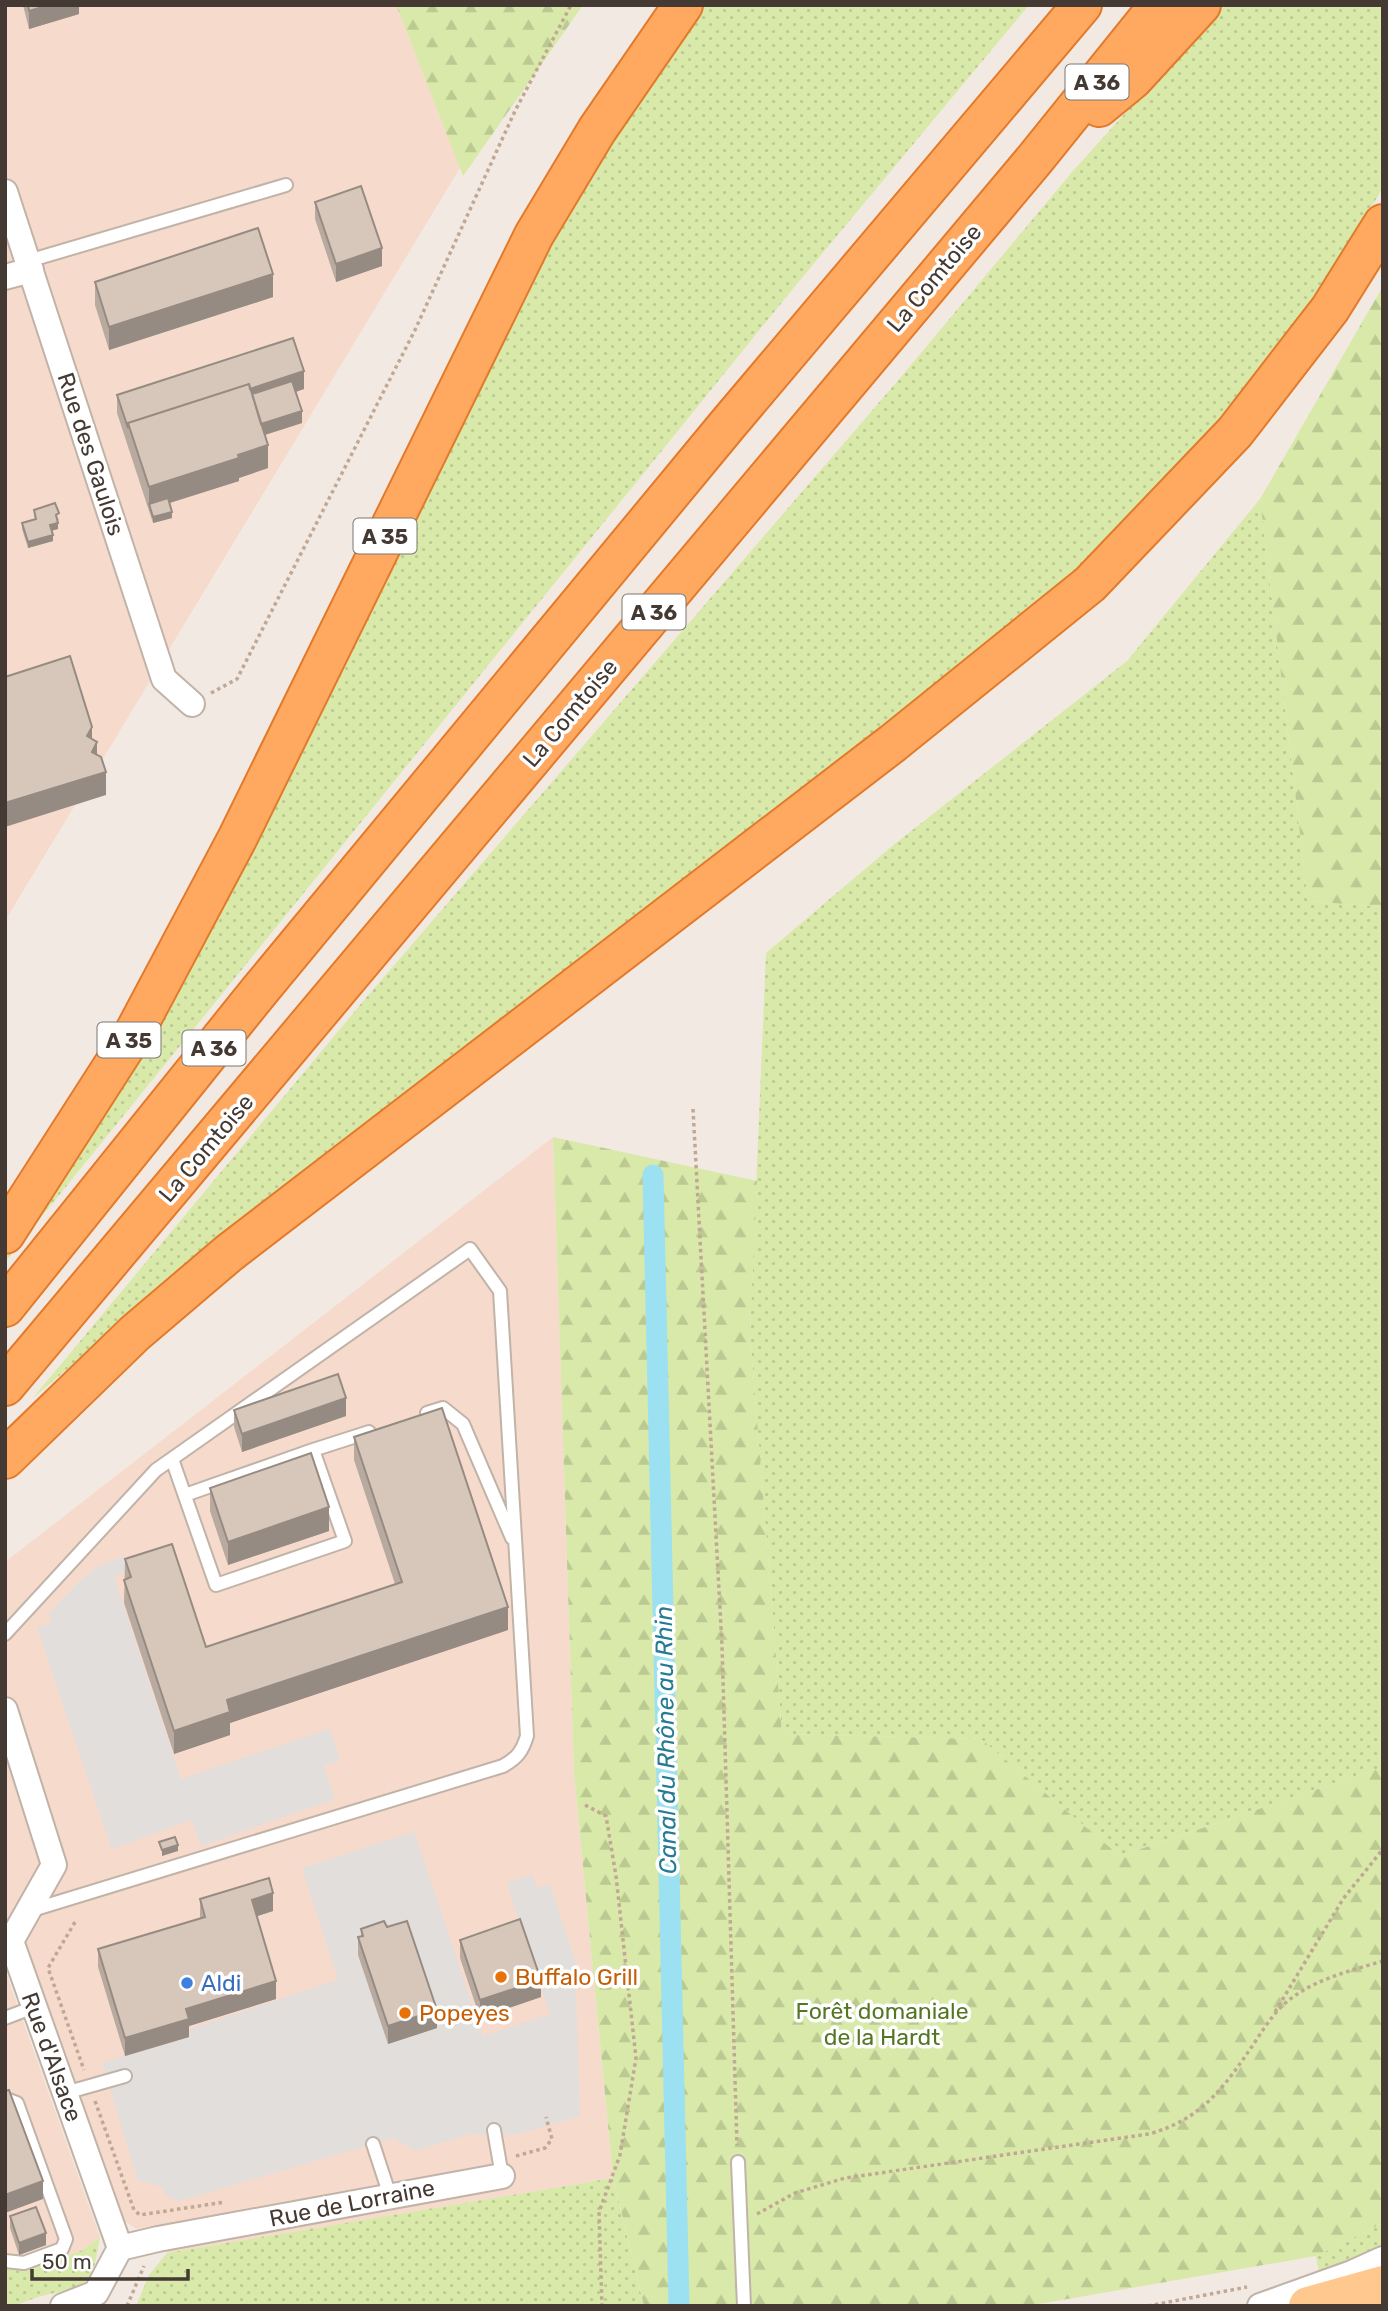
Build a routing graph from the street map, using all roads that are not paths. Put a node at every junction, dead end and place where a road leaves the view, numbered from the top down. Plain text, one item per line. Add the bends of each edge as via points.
1 (683, 5) edge
2 (1074, 5) edge
3 (1082, 5) edge
4 (1159, 5) edge
5 (1200, 5) edge
6 (1039, 55) junction
7 (1035, 159) junction
8 (286, 185) dead end
9 (5, 192) edge
10 (1383, 224) edge
11 (30, 265) junction
12 (5, 277) edge
13 (192, 704) road end
14 (5, 1234) edge
15 (5, 1307) edge
16 (5, 1387) edge
17 (417, 1416) edge
18 (378, 1429) edge
19 (313, 1450) junction
20 (5, 1459) edge
21 (172, 1459) junction
22 (185, 1495) junction
23 (516, 1546) junction
24 (5, 1634) edge
25 (5, 1710) edge
26 (28, 1911) junction
27 (34, 2007) junction
28 (5, 2018) edge
29 (125, 2076) dead end
30 (65, 2093) junction
31 (5, 2102) edge
32 (494, 2130) dead end
33 (373, 2144) dead end
34 (738, 2162) road end
35 (501, 2167) joint
36 (390, 2196) junction
37 (120, 2248) junction
38 (1383, 2259) edge
39 (5, 2261) edge
40 (1383, 2285) edge
41 (63, 2306) edge
42 (744, 2306) edge
43 (1260, 2306) edge
44 (1308, 2306) edge

1 - 14 highway, A 35 via 597,130 534,235 225,861 134,1033
2 - 6 highway
3 - 6 highway, A 36
4 - 7 highway, La Comtoise / A 36
5 - 7 highway via 1133,79
6 - 15 highway, A 36 via 260,990
7 - 16 highway, La Comtoise / A 36
8 - 11 lane
9 - 11 street, Rue des Gaulois
10 - 20 highway via 1331,309 1235,432 1090,584 893,743 229,1253 135,1333
11 - 12 street
11 - 13 street, Rue des Gaulois via 164,679
17 - 23 lane via 443,1408 463,1424
18 - 19 lane
19 - 22 lane
19 - 22 lane via 345,1541 216,1585
21 - 22 lane
21 - 23 lane via 470,1248 500,1292
21 - 24 lane via 156,1470
23 - 26 lane via 527,1736 516,1758
25 - 26 street, Rue d'Alsace via 54,1865
26 - 27 street, Rue d'Alsace via 11,1941
27 - 28 lane
27 - 30 street, Rue d'Alsace
29 - 30 lane
30 - 37 street, Rue d'Alsace
31 - 39 lane via 17,2104 66,2239 62,2249 24,2263
32 - 35 lane
33 - 36 lane
34 - 42 lane
35 - 36 street, Rue de Lorraine
36 - 37 street, Rue de Lorraine
37 - 41 street via 96,2293
38 - 43 street
40 - 44 main road

